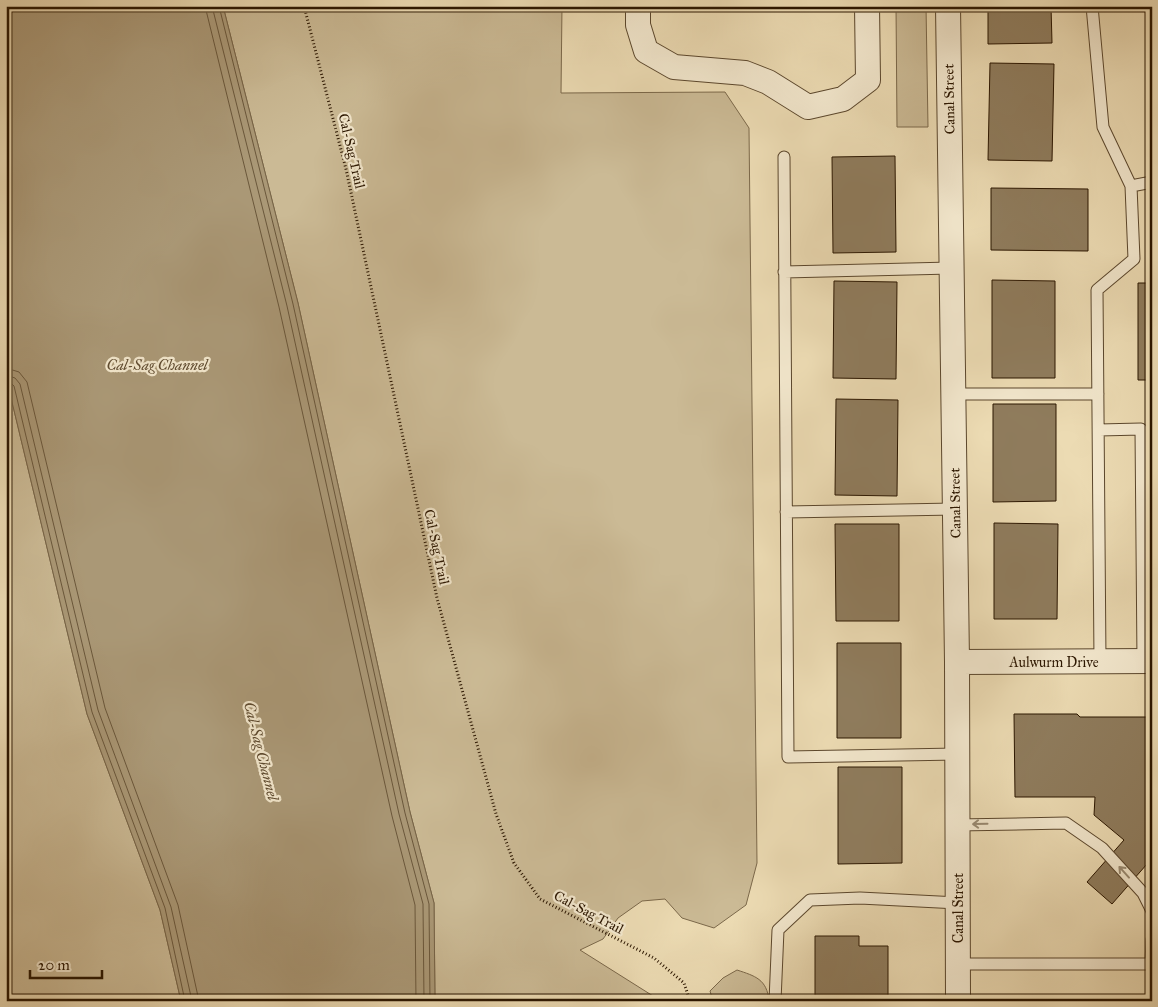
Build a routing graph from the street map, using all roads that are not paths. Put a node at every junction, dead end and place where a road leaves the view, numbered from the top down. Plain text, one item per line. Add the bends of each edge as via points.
1 (638, 6) edge
2 (867, 6) edge
3 (948, 6) edge
4 (1092, 6) edge
5 (784, 157) dead end
6 (1152, 182) edge
7 (1131, 186) junction
8 (951, 268) junction
9 (784, 272) junction
10 (953, 394) junction
11 (1098, 394) junction
12 (1099, 430) junction
13 (1147, 476) edge
14 (955, 509) junction
15 (786, 512) junction
16 (1100, 661) junction
17 (1147, 661) edge
18 (957, 662) junction
19 (957, 754) junction
20 (957, 824) junction
21 (958, 903) junction
22 (1152, 911) edge
23 (1152, 939) edge
24 (958, 964) junction
25 (1151, 964) edge
26 (775, 1001) edge
27 (958, 1001) edge

1 - 2 street via 638,24 646,51 674,67 745,73 768,82 808,107 843,99 868,80
3 - 8 street, Canal Street
4 - 7 lane via 1103,127
5 - 9 lane
6 - 7 lane
7 - 11 lane via 1134,259 1098,290
8 - 9 lane
8 - 10 street, Canal Street
9 - 15 lane
10 - 11 lane
10 - 14 street, Canal Street
11 - 12 lane
12 - 13 lane via 1141,429
12 - 16 lane
13 - 17 lane
14 - 15 lane
14 - 18 street, Canal Street
15 - 19 lane via 788,757
16 - 17 street, Aulwurm Drive
16 - 18 street, Aulwurm Drive
18 - 19 street, Canal Street
19 - 20 street, Canal Street
20 - 21 street, Canal Street
22 -> 20 lane via 1143,893 1102,848 1066,822
21 - 24 street, Canal Street
21 - 26 lane via 860,898 810,900 778,930
23 - 25 lane
24 - 25 lane
24 - 27 street, Canal Street

